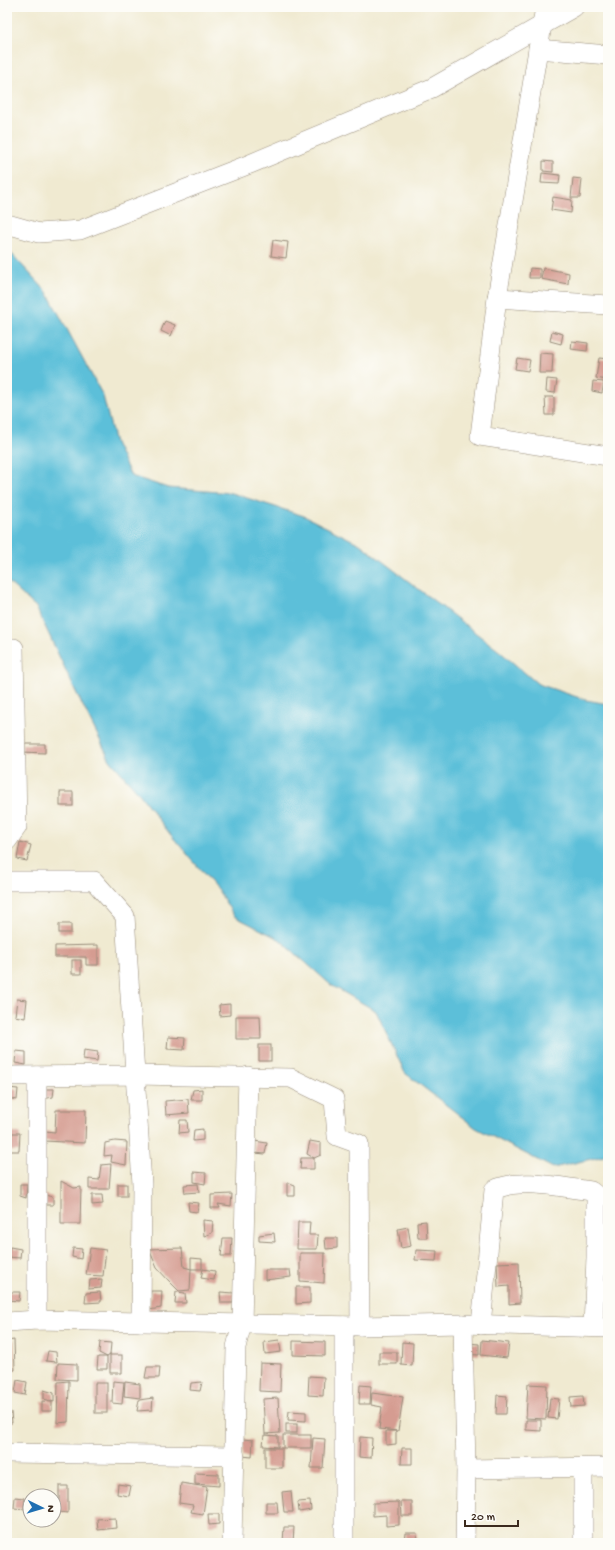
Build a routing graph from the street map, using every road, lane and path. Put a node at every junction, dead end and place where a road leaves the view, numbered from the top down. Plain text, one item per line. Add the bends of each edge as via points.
1 (545, 7) edge
2 (574, 7) edge
3 (542, 26) junction
4 (538, 49) junction
5 (608, 55) edge
6 (7, 224) edge
7 (497, 298) junction
8 (608, 305) edge
9 (608, 456) edge
10 (7, 648) edge
11 (7, 840) edge
12 (7, 881) edge
13 (136, 1075) junction
14 (7, 1076) edge
15 (37, 1076) junction
16 (248, 1076) junction
17 (37, 1320) junction
18 (7, 1322) edge
19 (141, 1322) junction
20 (242, 1324) junction
21 (472, 1325) junction
22 (352, 1326) junction
23 (600, 1328) edge
24 (7, 1453) edge
25 (235, 1456) junction
26 (608, 1467) edge
27 (466, 1469) junction
28 (583, 1469) junction
29 (232, 1543) edge
30 (344, 1543) edge
31 (465, 1543) edge
32 (583, 1543) edge

1 - 3 street
2 - 3 street
3 - 4 street
3 - 6 street via 432,88 250,164 80,230 39,233
4 - 5 street
4 - 7 street
7 - 8 street
7 - 9 street via 480,436
10 - 11 street via 14,648 16,827
12 - 13 street via 94,882 125,916
13 - 15 street
13 - 16 street
13 - 19 street via 142,1184
14 - 15 street
15 - 17 street
16 - 20 street
16 - 22 street via 291,1078 334,1099 337,1136 359,1144
17 - 18 street
17 - 19 street
19 - 20 street
20 - 22 street
20 - 25 street via 236,1347
21 - 22 street
21 - 23 street
21 - 23 street via 494,1190 500,1187 535,1184 591,1191 596,1195
21 - 27 street
22 - 30 street
24 - 25 street
25 - 29 street
26 - 28 street
27 - 28 street
27 - 31 street
28 - 32 street

